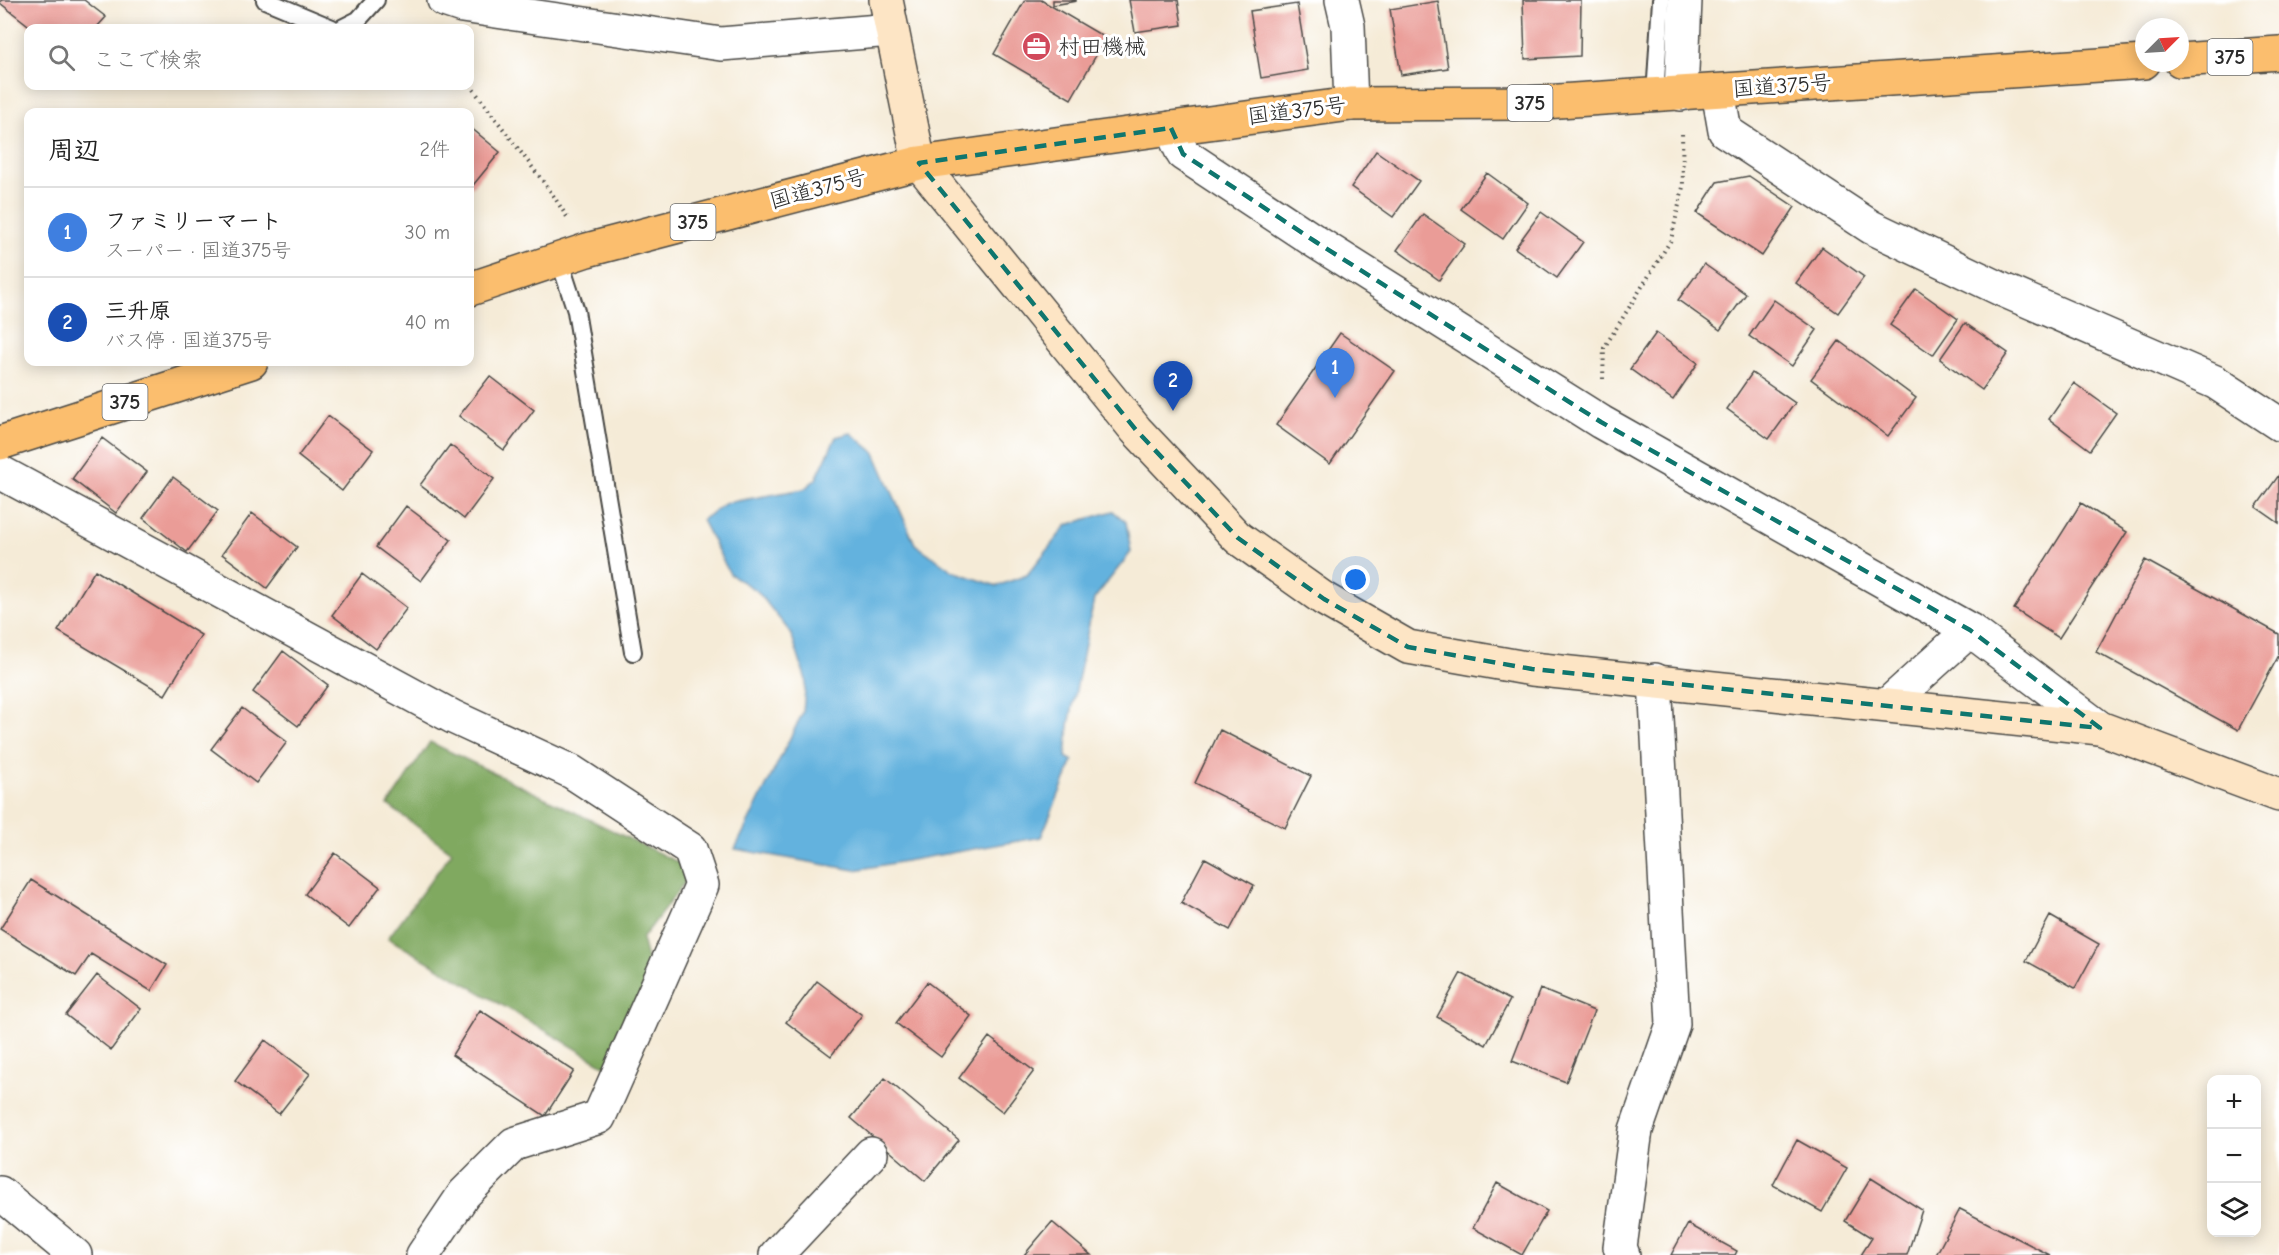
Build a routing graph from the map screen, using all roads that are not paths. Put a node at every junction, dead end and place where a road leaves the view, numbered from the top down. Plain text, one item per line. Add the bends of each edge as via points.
1 (265, 0) edge
2 (376, 0) edge
3 (444, 0) edge
4 (1342, 0) edge
5 (1660, 0) edge
6 (1685, 0) edge
7 (889, 15) edge
8 (322, 24) edge
9 (350, 24) edge
10 (2279, 53) edge
11 (2189, 59) edge
12 (2135, 63) edge
13 (1718, 91) junction
14 (1668, 95) junction
15 (1350, 104) junction
16 (1171, 128) junction
17 (919, 163) junction
18 (573, 255) junction
19 (474, 288) edge
20 (239, 366) edge
21 (2279, 424) edge
22 (0, 443) edge
23 (0, 472) edge
24 (1970, 630) junction
25 (633, 652) dead end
26 (1655, 680) junction
27 (1887, 705) junction
28 (2100, 728) junction
29 (2279, 795) edge
30 (871, 1154) dead end
31 (0, 1192) edge
32 (75, 1255) edge
33 (423, 1255) edge
34 (776, 1255) edge
35 (1623, 1255) edge

1 - 8 lane
2 - 9 lane
3 - 7 street via 462,6 721,44
4 - 15 street via 1348,26
5 - 14 lane
6 - 14 street
7 - 17 street
10 - 11 highway, 375
12 - 13 highway, 国道375号 / 375
13 - 14 highway, 国道375号 / 375
13 - 21 street via 1725,131 1871,227 2003,290 2215,382
14 - 15 highway, 国道375号 / 375 via 1529,103
15 - 16 highway, 国道375号 / 375
16 - 17 highway, 国道375号 / 375
16 - 24 street via 1183,154 1601,422
17 - 18 highway, 国道375号 / 375
17 - 26 street via 1136,430 1238,538 1324,599 1408,647 1532,669
18 - 19 highway, 国道375号 / 375
18 - 25 lane via 576,311
20 - 22 highway, 375
23 - 33 street via 453,717 572,772 690,849 702,885 599,1117 514,1144 464,1194
24 - 27 street
24 - 28 street
26 - 27 street
26 - 35 street via 1673,1024 1636,1130 1620,1247
27 - 28 street
28 - 29 street
30 - 34 street
31 - 32 street

